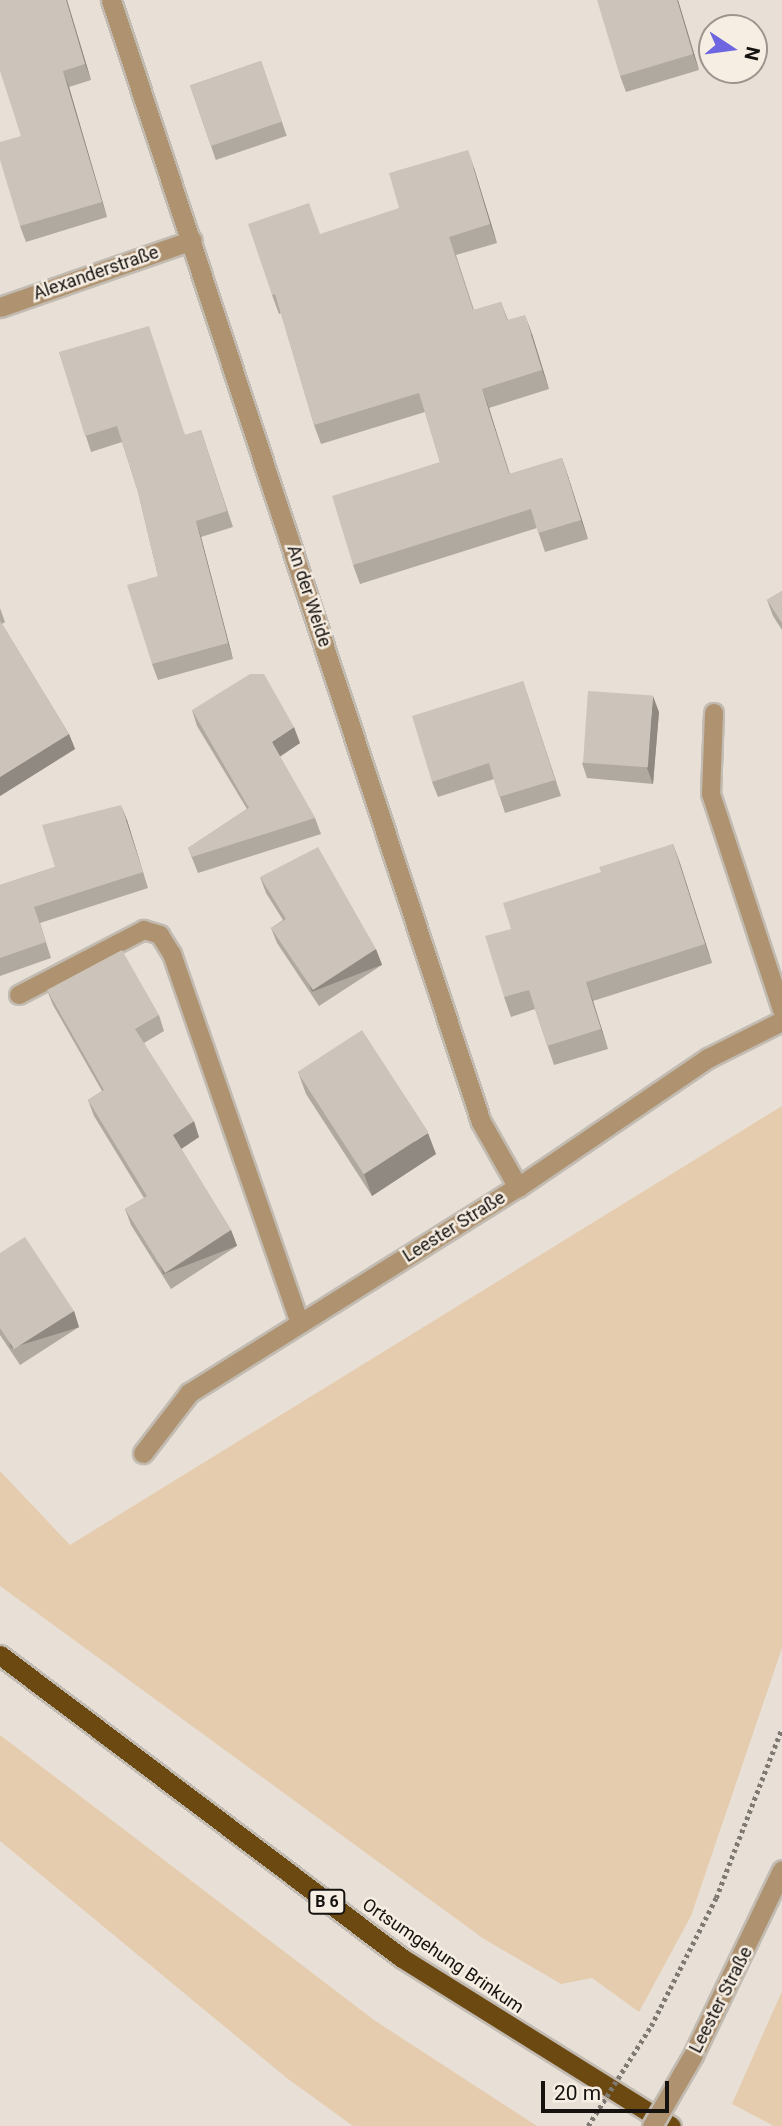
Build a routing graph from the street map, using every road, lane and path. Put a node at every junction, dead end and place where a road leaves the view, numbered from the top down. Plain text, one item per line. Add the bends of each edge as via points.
1 (111, 0) edge
2 (192, 240) junction
3 (0, 307) edge
4 (714, 713) dead end
5 (19, 995) dead end
6 (782, 1010) edge
7 (782, 1021) edge
8 (518, 1187) junction
9 (300, 1323) junction
10 (143, 1453) dead end
11 (0, 1655) edge
12 (782, 1728) edge
13 (782, 1870) edge
14 (588, 2126) edge
15 (652, 2126) edge
16 (671, 2126) edge

1 - 2 street, An der Weide
2 - 3 street, Alexanderstraße
2 - 8 street, An der Weide via 481,1122
4 - 6 lane via 711,794
5 - 9 lane via 144,930 160,935 172,954
7 - 8 street, Leester Straße via 708,1058
8 - 9 street, Leester Straße
9 - 10 street, Leester Straße via 190,1393
11 - 16 highway, Ortsumgehung Brinkum / B 6 via 402,1958
12 - 14 path, bridge via 716,1898 651,2026
13 - 15 street, Leester Straße, bridge

